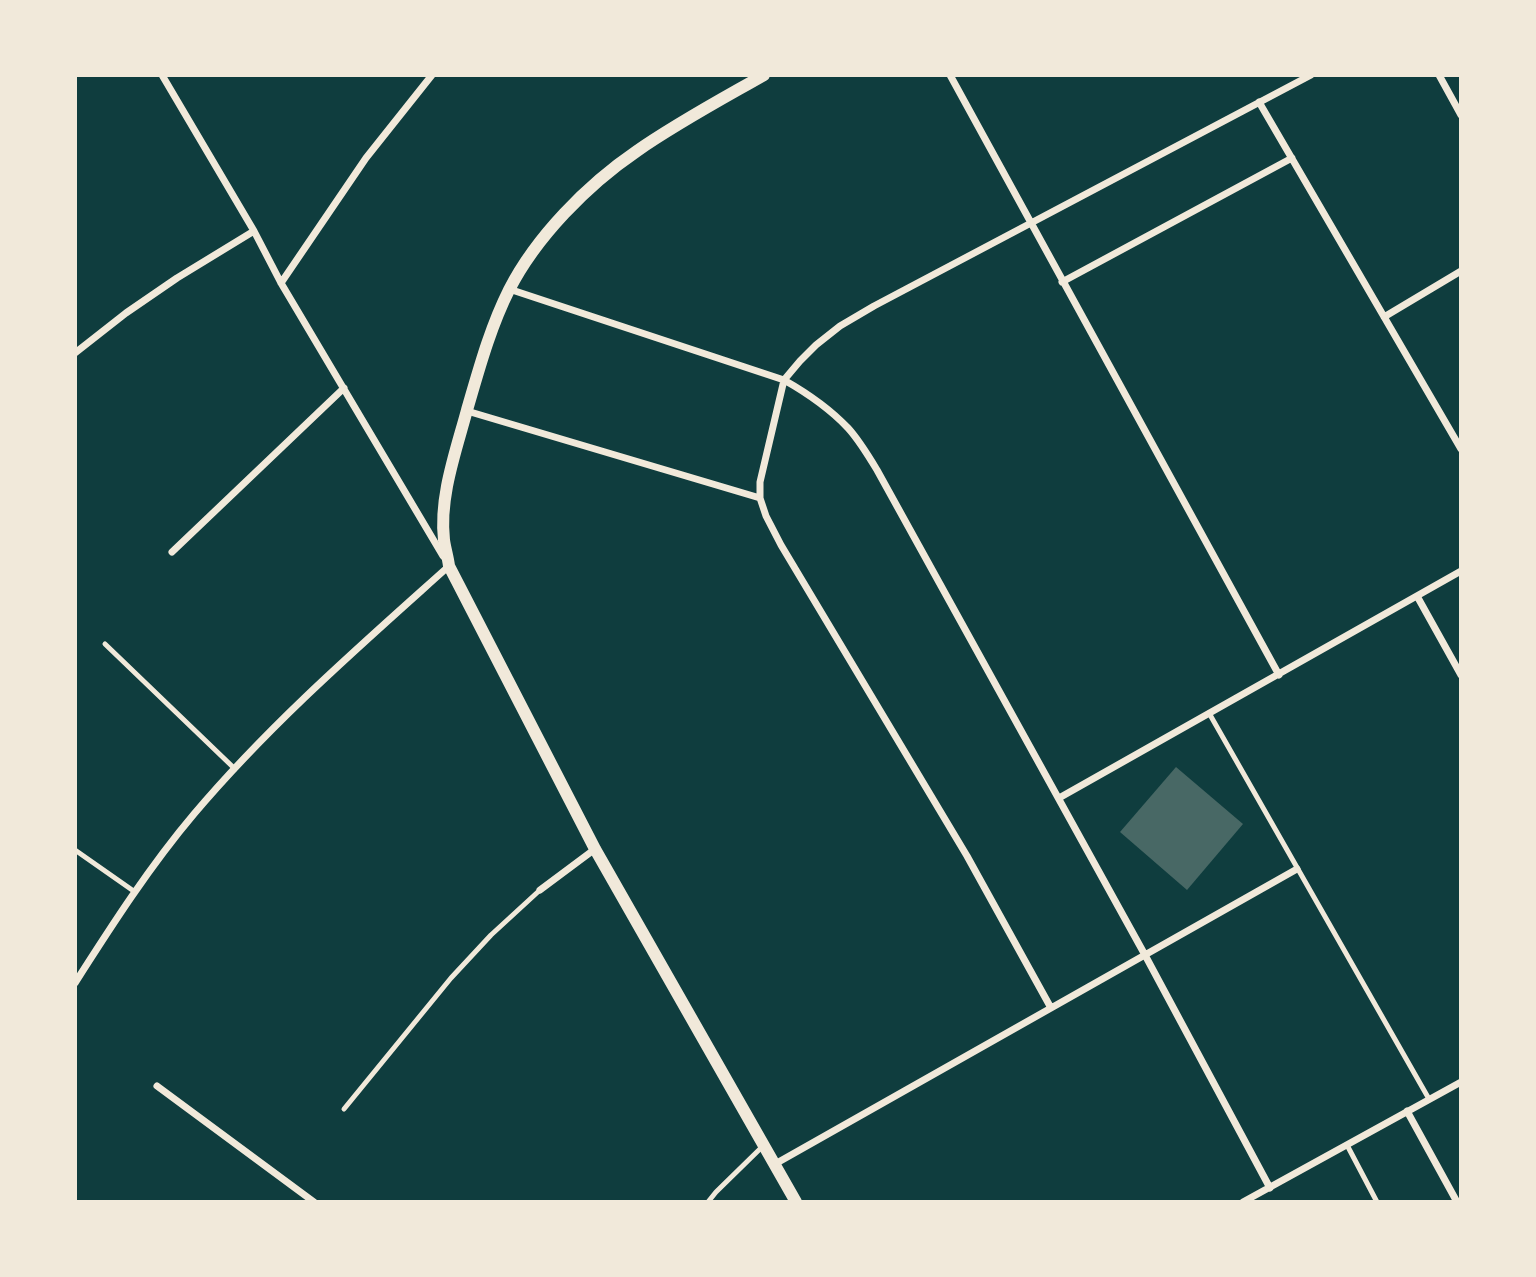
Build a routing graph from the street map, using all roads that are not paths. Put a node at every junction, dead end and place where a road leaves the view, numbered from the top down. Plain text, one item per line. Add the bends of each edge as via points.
1 (162, 75) edge
2 (432, 75) edge
3 (764, 75) edge
4 (950, 75) edge
5 (1311, 75) edge
6 (1439, 75) edge
7 (1259, 103) junction
8 (1461, 115) edge
9 (1292, 158) junction
10 (1032, 224) junction
11 (254, 231) junction
12 (1461, 271) edge
13 (1062, 282) junction
14 (281, 283) junction
15 (509, 289) junction
16 (1384, 317) junction
17 (75, 353) edge
18 (784, 380) junction
19 (344, 388) junction
20 (467, 411) junction
21 (1461, 449) edge
22 (760, 498) junction
23 (172, 552) dead end
24 (449, 566) junction
25 (1461, 571) edge
26 (1417, 596) junction
27 (105, 644) dead end
28 (1279, 675) junction
29 (1461, 675) edge
30 (1209, 713) junction
31 (236, 769) junction
32 (1059, 798) junction
33 (595, 849) junction
34 (75, 850) edge
35 (1297, 869) junction
36 (540, 890) joint
37 (135, 892) junction
38 (1145, 955) junction
39 (75, 983) edge
40 (1051, 1008) junction
41 (1461, 1082) edge
42 (158, 1086) dead end
43 (1429, 1099) junction
44 (344, 1109) dead end
45 (1407, 1111) junction
46 (764, 1145) junction
47 (1347, 1145) junction
48 (775, 1164) junction
49 (1270, 1188) junction
50 (314, 1202) edge
51 (708, 1202) edge
52 (796, 1202) edge
53 (1243, 1202) edge
54 (1377, 1202) edge
55 (1457, 1202) edge

1 - 11 street
2 - 14 street via 366,158
3 - 15 street via 636,151 598,181 544,236
4 - 10 street
5 - 7 street
6 - 8 street
7 - 9 street
7 - 10 street
9 - 13 street
9 - 16 street
10 - 13 street
10 - 18 street via 840,326
11 - 14 street
11 - 17 street via 156,292
12 - 16 street
13 - 28 street
14 - 19 street
15 - 18 street
15 - 20 street
16 - 21 street
18 - 22 street
18 - 32 street via 830,412 862,446
19 - 23 street
19 - 24 street
20 - 22 street
20 - 24 street via 444,513
22 - 40 street via 781,545 967,856
24 - 31 street via 324,677
24 - 33 street
25 - 26 street
26 - 28 street
26 - 29 street
27 - 31 lane
28 - 30 street
30 - 32 street
30 - 35 lane
31 - 37 street via 194,814
32 - 38 street
33 - 36 street
33 - 46 street
34 - 37 lane
35 - 38 street
35 - 43 lane
36 - 44 lane via 451,978
37 - 39 street
38 - 40 street
38 - 49 street
40 - 48 street
41 - 43 street
42 - 50 street
43 - 45 street
45 - 47 street
45 - 55 street
46 - 48 street
46 - 51 lane
47 - 49 street
47 - 54 lane
48 - 52 street
49 - 53 street

